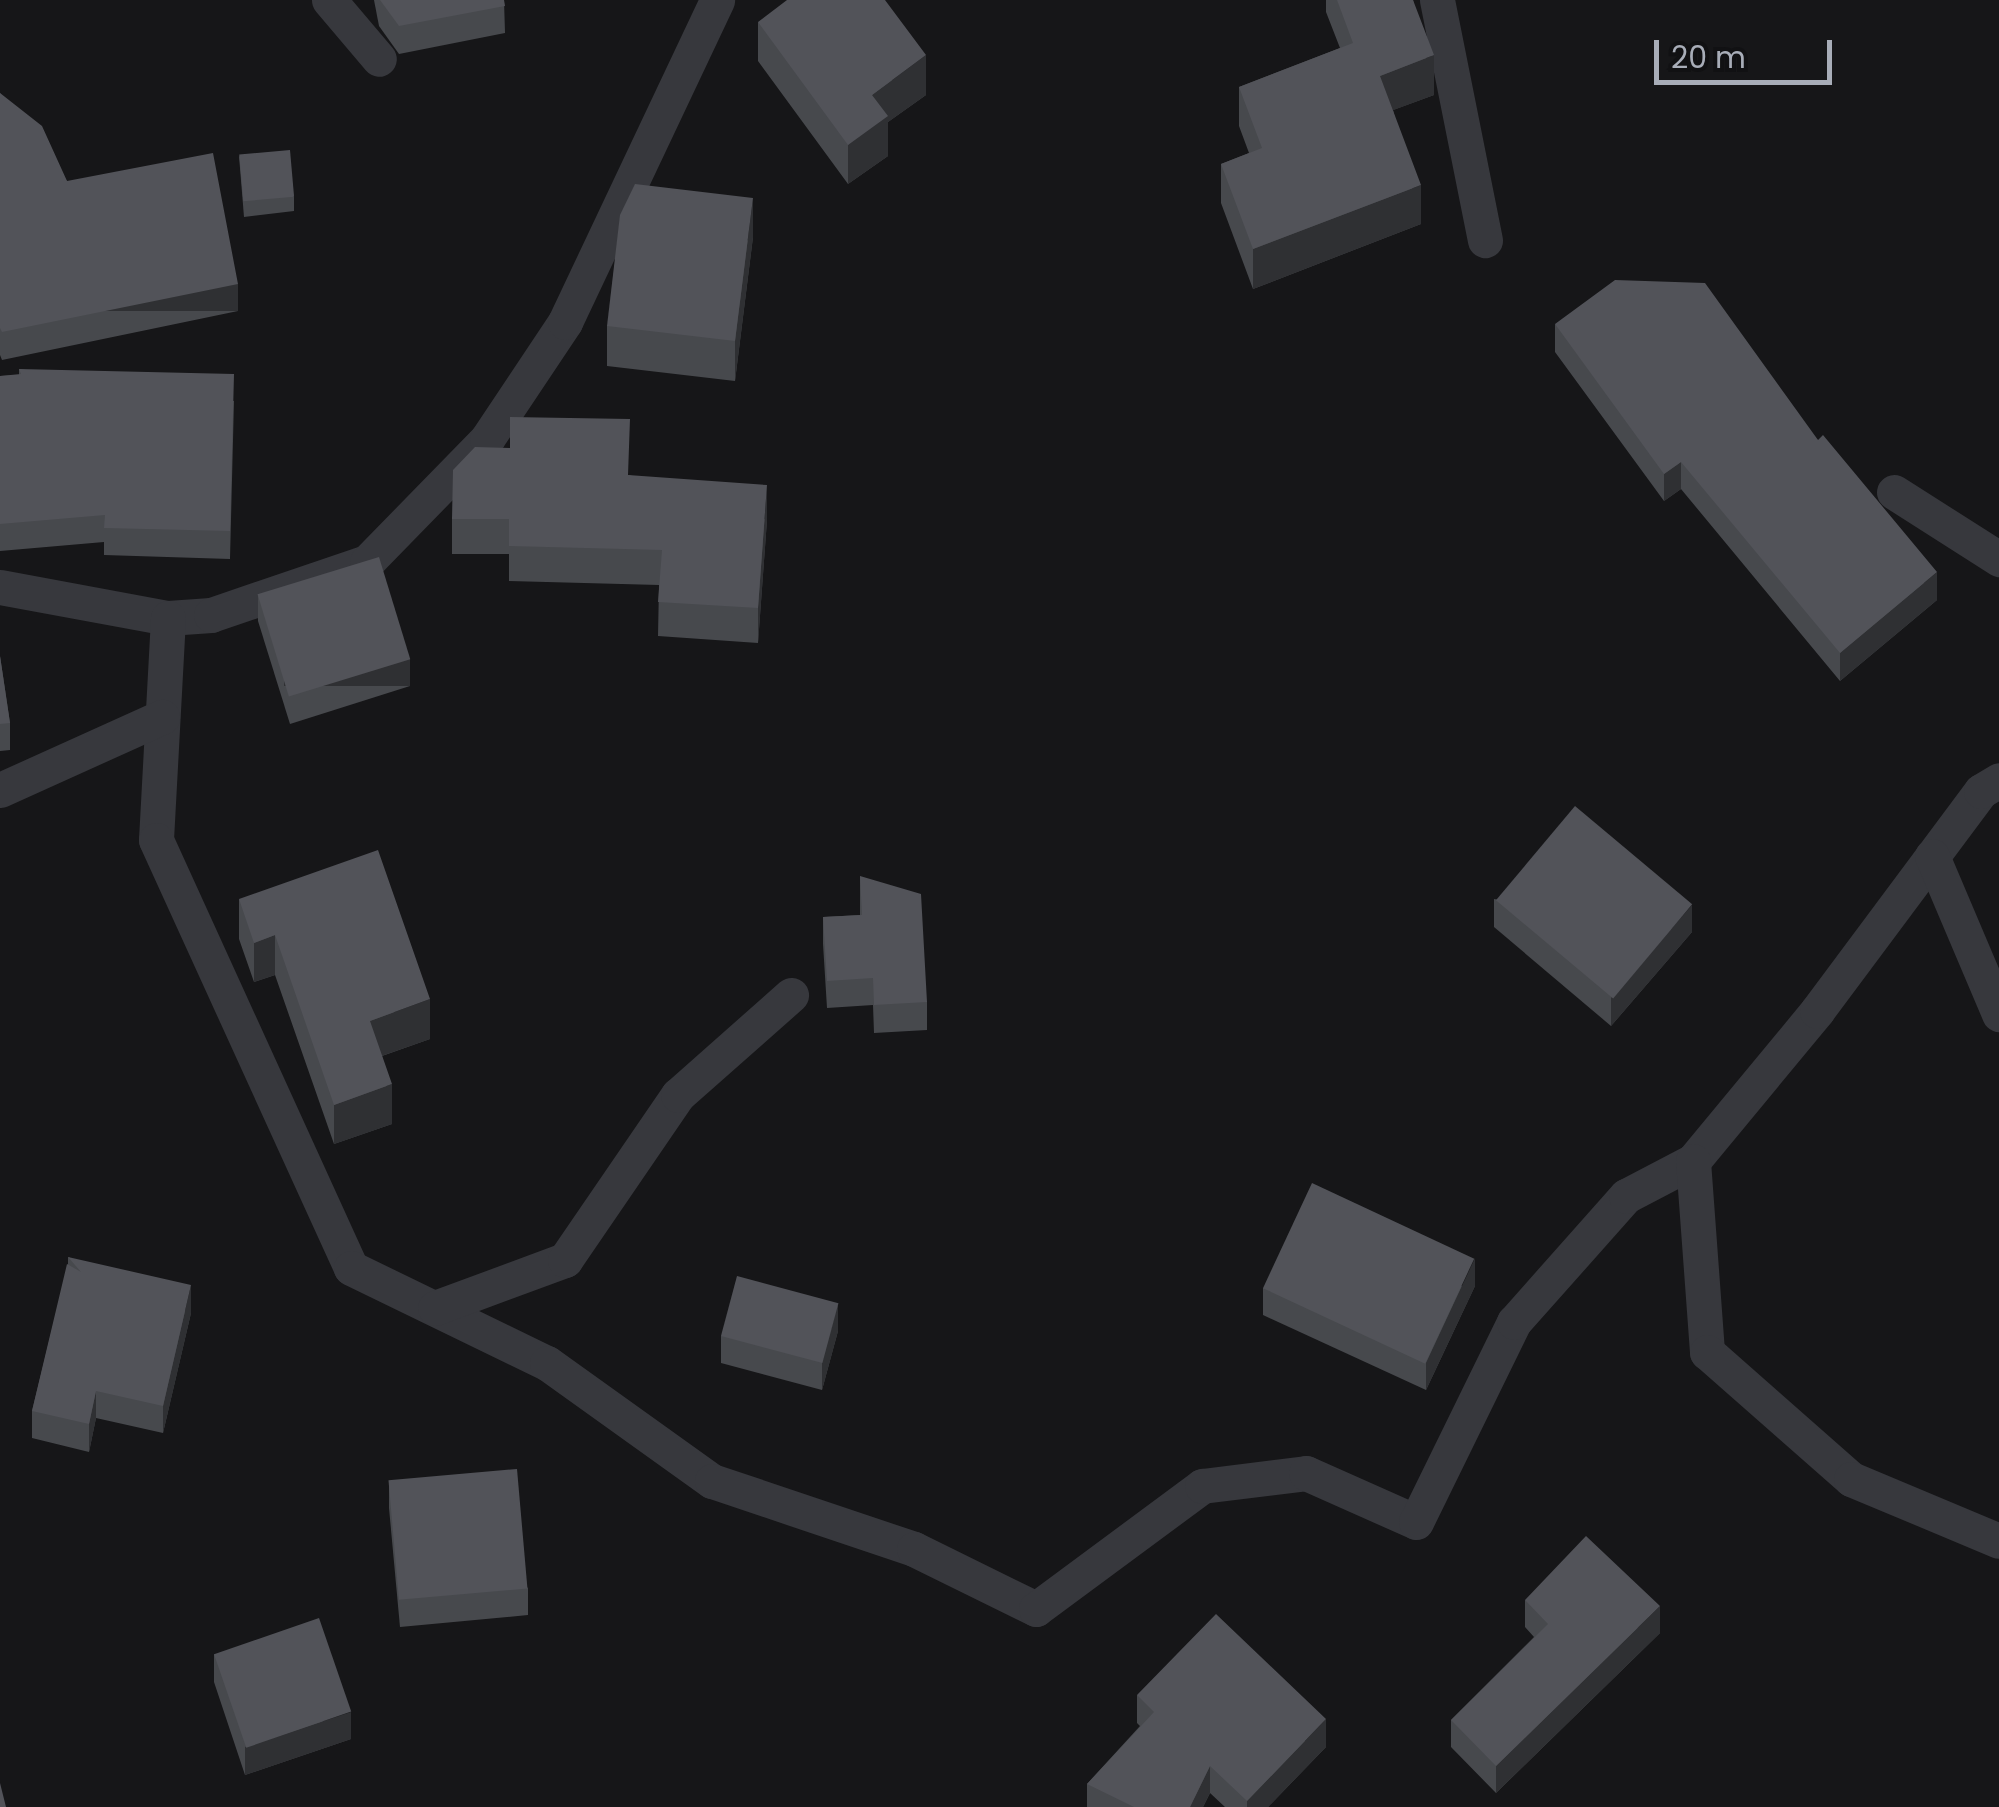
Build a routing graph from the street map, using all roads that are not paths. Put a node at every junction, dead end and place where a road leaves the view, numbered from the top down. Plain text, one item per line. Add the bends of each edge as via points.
1 (329, 0) edge
2 (716, 0) edge
3 (1437, 0) edge
4 (379, 59) dead end
5 (1485, 240) dead end
6 (1894, 492) dead end
7 (1999, 558) edge
8 (0, 586) edge
9 (168, 618) junction
10 (162, 717) junction
11 (1999, 780) edge
12 (0, 790) edge
13 (1932, 856) junction
14 (791, 994) dead end
15 (1999, 1014) edge
16 (1693, 1160) junction
17 (434, 1308) junction
18 (1999, 1541) edge

1 - 4 lane
2 - 9 lane via 565,322 487,439 368,562 211,615
3 - 5 lane
6 - 7 lane
8 - 9 lane
9 - 10 lane
10 - 12 lane
10 - 17 lane via 156,840 351,1268
11 - 13 lane via 1981,791
13 - 15 lane
13 - 16 lane
14 - 17 lane via 678,1095 566,1260
16 - 17 lane via 1626,1196 1514,1322 1416,1522 1306,1473 1202,1486 1036,1610 914,1549 712,1481 546,1363
16 - 18 lane via 1706,1352 1851,1479

